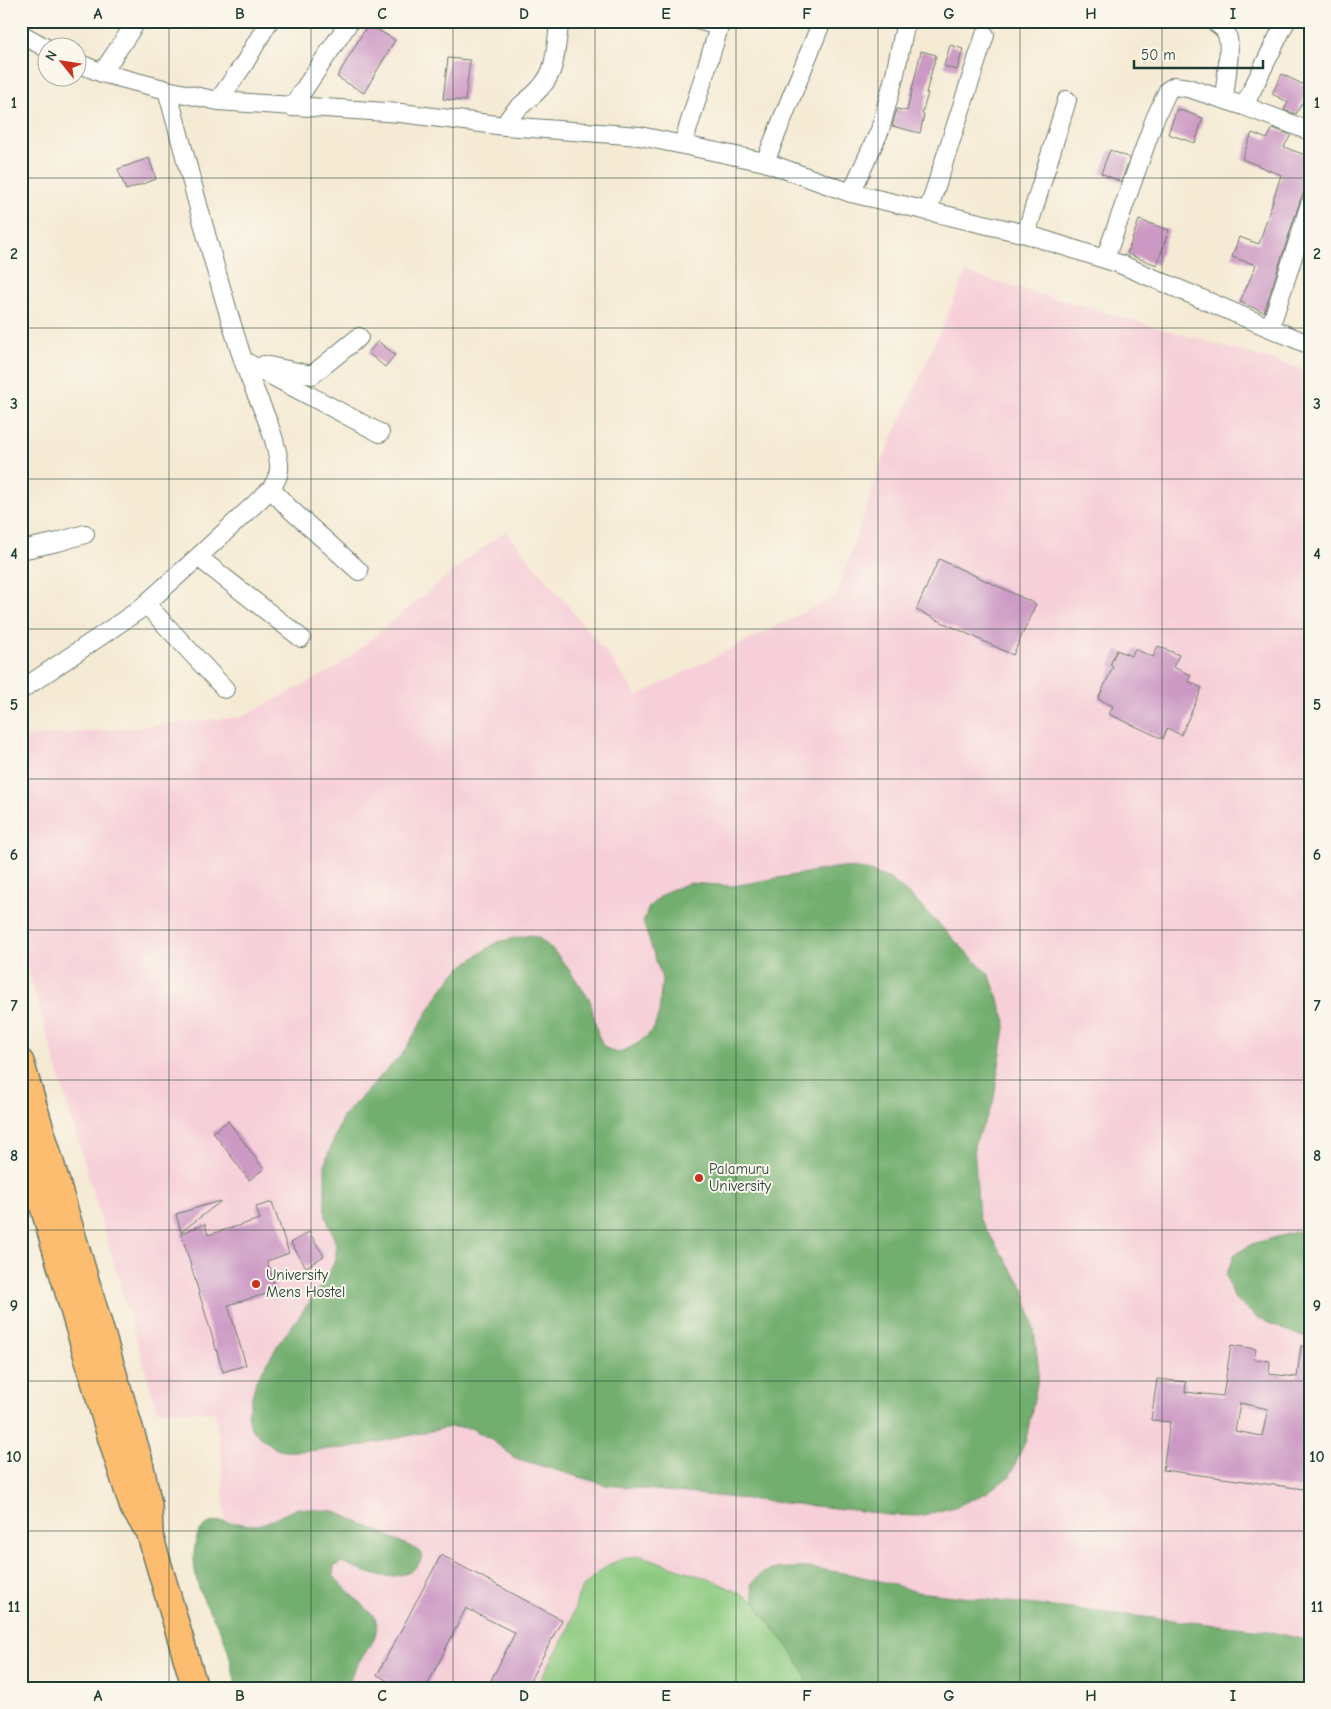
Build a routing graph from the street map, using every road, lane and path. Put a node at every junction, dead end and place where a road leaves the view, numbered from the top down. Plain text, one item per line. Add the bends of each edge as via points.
1 (137, 21) edge
2 (269, 21) edge
3 (350, 21) edge
4 (560, 21) edge
5 (702, 21) edge
6 (822, 21) edge
7 (906, 21) edge
8 (1213, 21) edge
9 (1286, 21) edge
10 (720, 24) edge
11 (21, 34) edge
12 (985, 35) dead end
13 (38, 43) edge
14 (88, 67) edge
15 (102, 73) junction
16 (167, 90) junction
17 (1224, 99) junction
18 (218, 100) junction
19 (1066, 100) dead end
20 (1244, 106) junction
21 (292, 107) junction
22 (505, 126) junction
23 (1310, 131) edge
24 (682, 144) junction
25 (764, 162) junction
26 (851, 193) junction
27 (1310, 204) edge
28 (928, 211) junction
29 (1026, 234) junction
30 (1104, 259) junction
31 (1270, 328) junction
32 (359, 337) dead end
33 (1310, 345) edge
34 (244, 361) junction
35 (380, 433) dead end
36 (271, 489) junction
37 (85, 534) dead end
38 (21, 550) edge
39 (198, 557) junction
40 (359, 571) dead end
41 (146, 604) junction
42 (301, 638) dead end
43 (226, 689) dead end
44 (21, 690) edge
45 (21, 1062) edge
46 (21, 1132) edge
47 (150, 1535) junction
48 (195, 1688) edge

1 - 15 street
2 - 18 street
3 - 21 street
4 - 22 street via 556,54 547,79 514,111
5 - 10 street
6 - 25 street
7 - 26 street via 880,130
8 - 17 street via 1222,26 1229,45
9 - 20 street
10 - 24 street
11 - 13 street
12 - 28 street
14 - 15 street
15 - 16 street
16 - 18 street
16 - 34 street
17 - 20 street
17 - 30 street via 1188,88 1175,86 1168,90
18 - 21 street
19 - 29 street
20 - 23 street
21 - 22 street via 401,113
22 - 24 street via 640,136
24 - 25 street
25 - 26 street
26 - 28 street
27 - 31 street
28 - 29 street
29 - 30 street
30 - 31 street
31 - 33 street
32 - 34 street via 312,375
34 - 35 street
34 - 36 street via 279,465 277,480
36 - 39 street
36 - 40 street
37 - 38 street
39 - 41 street
39 - 42 street
41 - 43 street
41 - 44 street
45 - 47 highway via 139,1458 149,1505
46 - 47 highway via 116,1456 133,1508
47 - 48 highway

